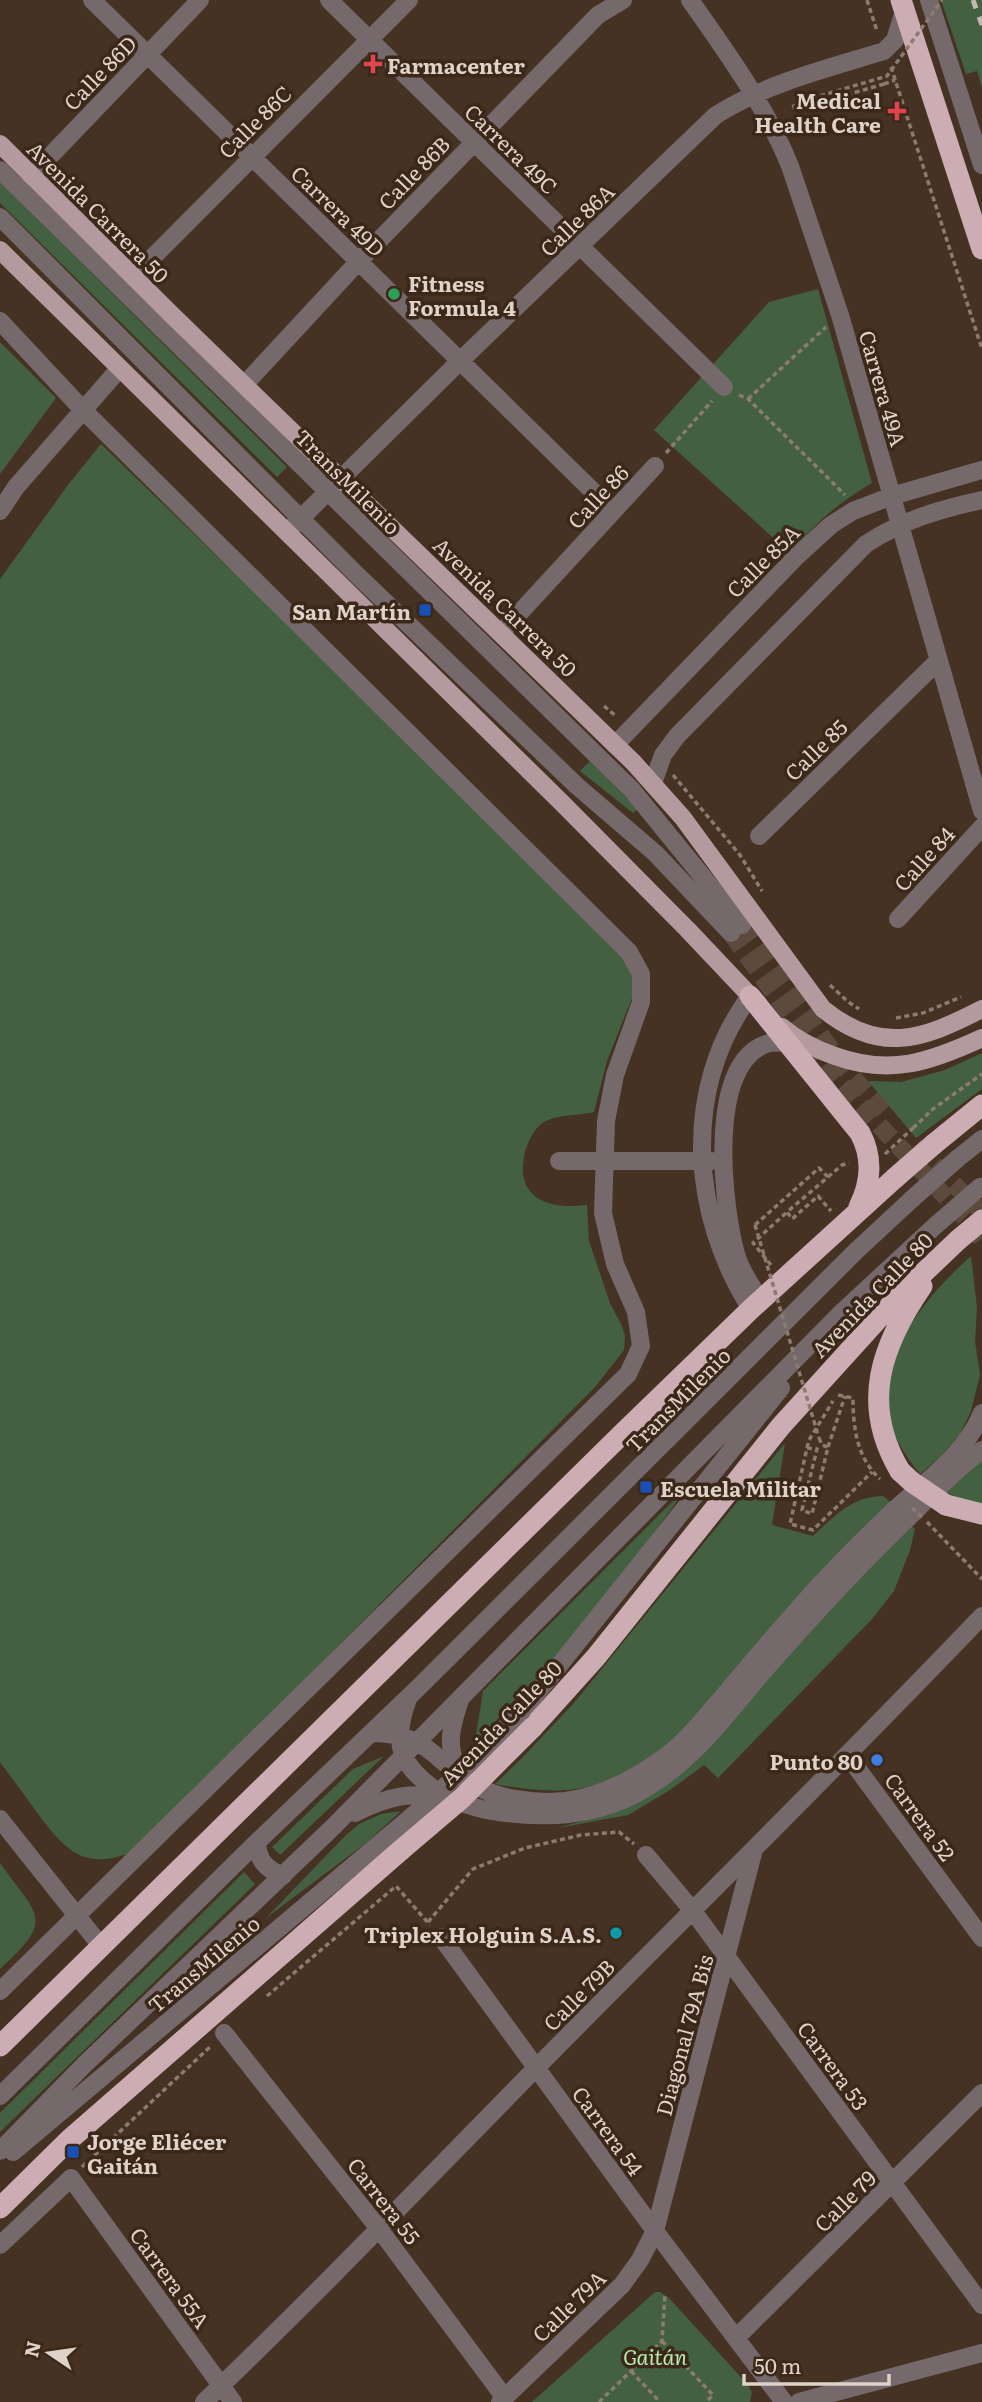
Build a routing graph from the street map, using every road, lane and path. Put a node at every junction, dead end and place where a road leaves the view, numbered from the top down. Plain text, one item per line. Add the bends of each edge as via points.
1 (92, 0) edge
2 (200, 0) edge
3 (329, 0) edge
4 (409, 0) edge
5 (623, 0) edge
6 (690, 0) edge
7 (867, 0) edge
8 (929, 0) edge
9 (942, 0) edge
10 (902, 5) edge
11 (369, 39) junction
12 (880, 40) dead end
13 (147, 54) junction
14 (890, 65) dead end
15 (896, 80) junction
16 (752, 94) junction
17 (474, 142) junction
18 (0, 144) edge
19 (251, 156) junction
20 (982, 165) edge
21 (0, 170) edge
22 (32, 176) junction
23 (0, 217) edge
24 (581, 246) junction
25 (982, 249) edge
26 (0, 250) edge
27 (359, 261) junction
28 (133, 277) junction
29 (840, 315) junction
30 (0, 321) edge
31 (982, 349) edge
32 (460, 361) junction
33 (120, 368) junction
34 (245, 384) junction
35 (724, 387) junction
36 (748, 399) junction
37 (83, 410) junction
38 (655, 466) joint
39 (982, 470) edge
40 (335, 486) junction
41 (892, 496) junction
42 (982, 500) edge
43 (859, 509) junction
44 (0, 511) edge
45 (613, 511) junction
46 (301, 519) junction
47 (900, 524) junction
48 (287, 533) junction
49 (501, 633) junction
50 (939, 660) junction
51 (615, 745) junction
52 (653, 783) junction
53 (982, 811) edge
54 (982, 827) edge
55 (759, 836) joint
56 (723, 872) junction
57 (898, 919) dead end
58 (750, 996) junction
59 (982, 1009) edge
60 (982, 1038) edge
61 (798, 1044) junction
62 (982, 1074) edge
63 (982, 1105) edge
64 (982, 1139) edge
65 (885, 1154) dead end
66 (559, 1161) dead end
67 (604, 1161) junction
68 (701, 1161) junction
69 (723, 1161) junction
70 (842, 1165) dead end
71 (828, 1177) junction
72 (981, 1186) edge
73 (787, 1212) junction
74 (856, 1212) junction
75 (832, 1213) dead end
76 (982, 1220) edge
77 (958, 1240) junction
78 (774, 1268) dead end
79 (756, 1305) junction
80 (841, 1313) junction
81 (846, 1396) junction
82 (982, 1413) edge
83 (807, 1447) junction
84 (828, 1447) junction
85 (982, 1450) edge
86 (982, 1514) edge
87 (923, 1518) dead end
88 (982, 1579) edge
89 (982, 1616) edge
90 (410, 1696) junction
91 (460, 1698) junction
92 (527, 1720) junction
93 (371, 1733) junction
94 (399, 1736) junction
95 (418, 1742) junction
96 (848, 1756) junction
97 (403, 1757) junction
98 (466, 1779) junction
99 (448, 1799) junction
100 (0, 1819) edge
101 (332, 1828) junction
102 (257, 1842) junction
103 (396, 1842) junction
104 (754, 1850) junction
105 (646, 1855) joint
106 (283, 1876) junction
107 (396, 1886) dead end
108 (693, 1911) junction
109 (76, 1917) junction
110 (428, 1922) junction
111 (441, 1937) joint
112 (982, 1938) edge
113 (101, 1946) junction
114 (726, 1957) junction
115 (0, 1991) edge
116 (224, 2033) dead end
117 (0, 2046) edge
118 (536, 2068) junction
119 (982, 2092) edge
120 (0, 2096) edge
121 (0, 2151) edge
122 (0, 2163) edge
123 (893, 2184) junction
124 (0, 2208) edge
125 (380, 2230) junction
126 (655, 2231) junction
127 (0, 2245) edge
128 (665, 2293) dead end
129 (982, 2305) edge
130 (736, 2338) junction
131 (662, 2341) junction
132 (982, 2353) edge
133 (631, 2371) junction
134 (221, 2385) junction
135 (503, 2400) edge
136 (204, 2402) edge
137 (233, 2402) edge
138 (599, 2402) edge
139 (660, 2402) edge
140 (706, 2402) edge
141 (784, 2402) edge
142 (799, 2402) edge

1 - 13 street, Carrera 49D
2 - 13 street, Calle 86D
3 - 11 street, Carrera 49C
4 - 11 street, Calle 86C
5 - 17 street, Calle 86B via 598,15
6 - 16 street, Carrera 49A
7 - 12 path
8 - 20 street
9 - 15 path, bridge via 887,76 793,104 794,110
10 - 16 street via 895,40 884,51
10 - 25 highway
11 - 17 street, Carrera 49C
11 - 19 street, Calle 86C
13 - 19 street, Carrera 49D
13 - 22 street, Calle 86D
14 - 15 path
15 - 31 path
16 - 24 street, Calle 86A via 716,115
16 - 29 street, Carrera 49A via 782,144
17 - 24 street, Carrera 49C
17 - 27 street, Calle 86B
18 - 22 main road, Avenida Carrera 50
19 - 27 street, Carrera 49D
19 - 28 street, Calle 86C
21 - 40 street, TransMilenio
22 - 28 main road, Avenida Carrera 50
23 - 46 street, TransMilenio
24 - 32 street, Calle 86A
24 - 35 street, Carrera 49C
26 - 33 main road
27 - 32 street, Carrera 49D
27 - 34 street, Calle 86B
28 - 34 main road, Avenida Carrera 50
29 - 36 path
29 - 41 street, Carrera 49A
30 - 37 street
32 - 40 street, Calle 86A
32 - 45 street, Carrera 49D
33 - 37 street
33 - 48 main road
34 - 40 main road, Avenida Carrera 50
35 - 36 path
35 - 38 path, Calle 86
36 - 43 path
37 - 44 street
37 - 67 street via 629,952 641,974 641,1002 615,1075
38 - 45 street, Calle 86
39 - 41 street, Calle 85A
40 - 46 street, Calle 86A
40 - 46 street, TransMilenio via 632,790 737,929 578,786
40 - 49 main road, Avenida Carrera 50
41 - 43 street, Calle 85A
41 - 47 street, Carrera 49A
42 - 47 street via 933,510
43 - 51 street, Calle 85A via 831,525 806,548
45 - 49 street, Calle 86
46 - 48 street, Calle 86A
47 - 50 street, Carrera 49A
47 - 52 street via 866,544 842,566 677,736 663,755
48 - 58 main road via 561,802
49 - 51 main road, Avenida Carrera 50
50 - 53 street, Carrera 49A
50 - 55 street, Calle 85
51 - 52 main road, Avenida Carrera 50
52 - 56 main road, Avenida Carrera 50
54 - 57 street, Calle 84
55 - 56 path
56 - 59 main road, Avenida Carrera 50 via 809,992 840,1023 870,1036 909,1038
58 - 61 highway
58 - 68 street via 723,1043 710,1081
60 - 61 main road via 923,1062 879,1067
61 - 69 street via 767,1044 739,1070 726,1107
61 - 74 highway via 866,1145 869,1175
62 - 65 path, bridge via 933,1109
63 - 74 highway, bridge
64 - 90 street, TransMilenio, bridge via 855,1252
66 - 67 street
67 - 68 street
67 - 109 street via 603,1213 615,1264 636,1311 641,1346 628,1374
68 - 69 street
68 - 79 street via 714,1232 727,1265
69 - 79 street via 736,1257
70 - 71 path
71 - 73 path
71 - 84 path, bridge via 820,1168 755,1225 819,1438
72 - 80 street, TransMilenio, bridge
73 - 75 path via 792,1219 818,1196
73 - 78 path via 752,1243
74 - 79 highway
76 - 77 highway, Avenida Calle 80, bridge
77 - 86 highway, bridge via 892,1334 879,1384 880,1420 900,1471 946,1505
77 - 92 highway, Avenida Calle 80 via 888,1308 799,1406 596,1657
79 - 113 highway
80 - 91 street, TransMilenio
80 - 92 street, TransMilenio
81 - 83 path via 837,1395
81 - 83 path via 853,1398 856,1438 872,1472 813,1530 790,1524
81 - 84 path
82 - 98 street via 953,1455 817,1589 669,1754 600,1794 564,1801 502,1796
83 - 84 path via 817,1449 802,1510 812,1514
85 - 99 street, TransMilenio via 826,1600 705,1740 646,1789 592,1811 556,1816 508,1814
87 - 88 path
89 - 96 street, Calle 79B
90 - 93 street, TransMilenio
90 - 94 street, TransMilenio
91 - 95 street, TransMilenio
91 - 98 street via 450,1748
92 - 103 highway, Avenida Calle 80, bridge via 461,1799
93 - 94 street
93 - 102 street, TransMilenio
94 - 95 street
94 - 97 street, TransMilenio
95 - 97 street, TransMilenio
95 - 98 street
96 - 104 street, Calle 79B
96 - 112 street, Carrera 52
97 - 99 street, TransMilenio via 423,1783
97 - 101 street, TransMilenio
99 - 101 street, TransMilenio via 410,1795 384,1799
100 - 109 street
101 - 106 street, TransMilenio
102 - 106 street via 263,1863
102 - 120 street, TransMilenio
103 - 122 street, TransMilenio
103 - 124 highway, Avenida Calle 80
104 - 108 street, Calle 79B
104 - 114 street, Diagonal 79A Bis
105 - 108 street, Carrera 53
105 - 110 path via 619,1832 525,1848 473,1870
106 - 121 street, TransMilenio
107 - 110 path
108 - 114 street, Carrera 53
108 - 118 street, Calle 79B
109 - 113 street
109 - 115 street
110 - 111 path
111 - 118 street, Carrera 54
113 - 117 highway
114 - 123 street, Carrera 53
114 - 126 street, Diagonal 79A Bis
116 - 125 street, Carrera 55
118 - 125 street, Calle 79B
118 - 126 street, Carrera 54
119 - 123 street, Calle 79
123 - 129 street, Carrera 53
123 - 130 street, Calle 79
125 - 134 street, Calle 79B
125 - 135 street, Carrera 55
126 - 130 street, Carrera 54
126 - 135 street, Calle 79A via 622,2285
127 - 134 street, Carrera 55A via 71,2178
128 - 131 path
130 - 141 street, Carrera 54
131 - 133 path
131 - 140 path via 713,2395
132 - 142 street
133 - 138 path
133 - 139 path
134 - 136 street, Calle 79B
134 - 137 street, Carrera 55A

